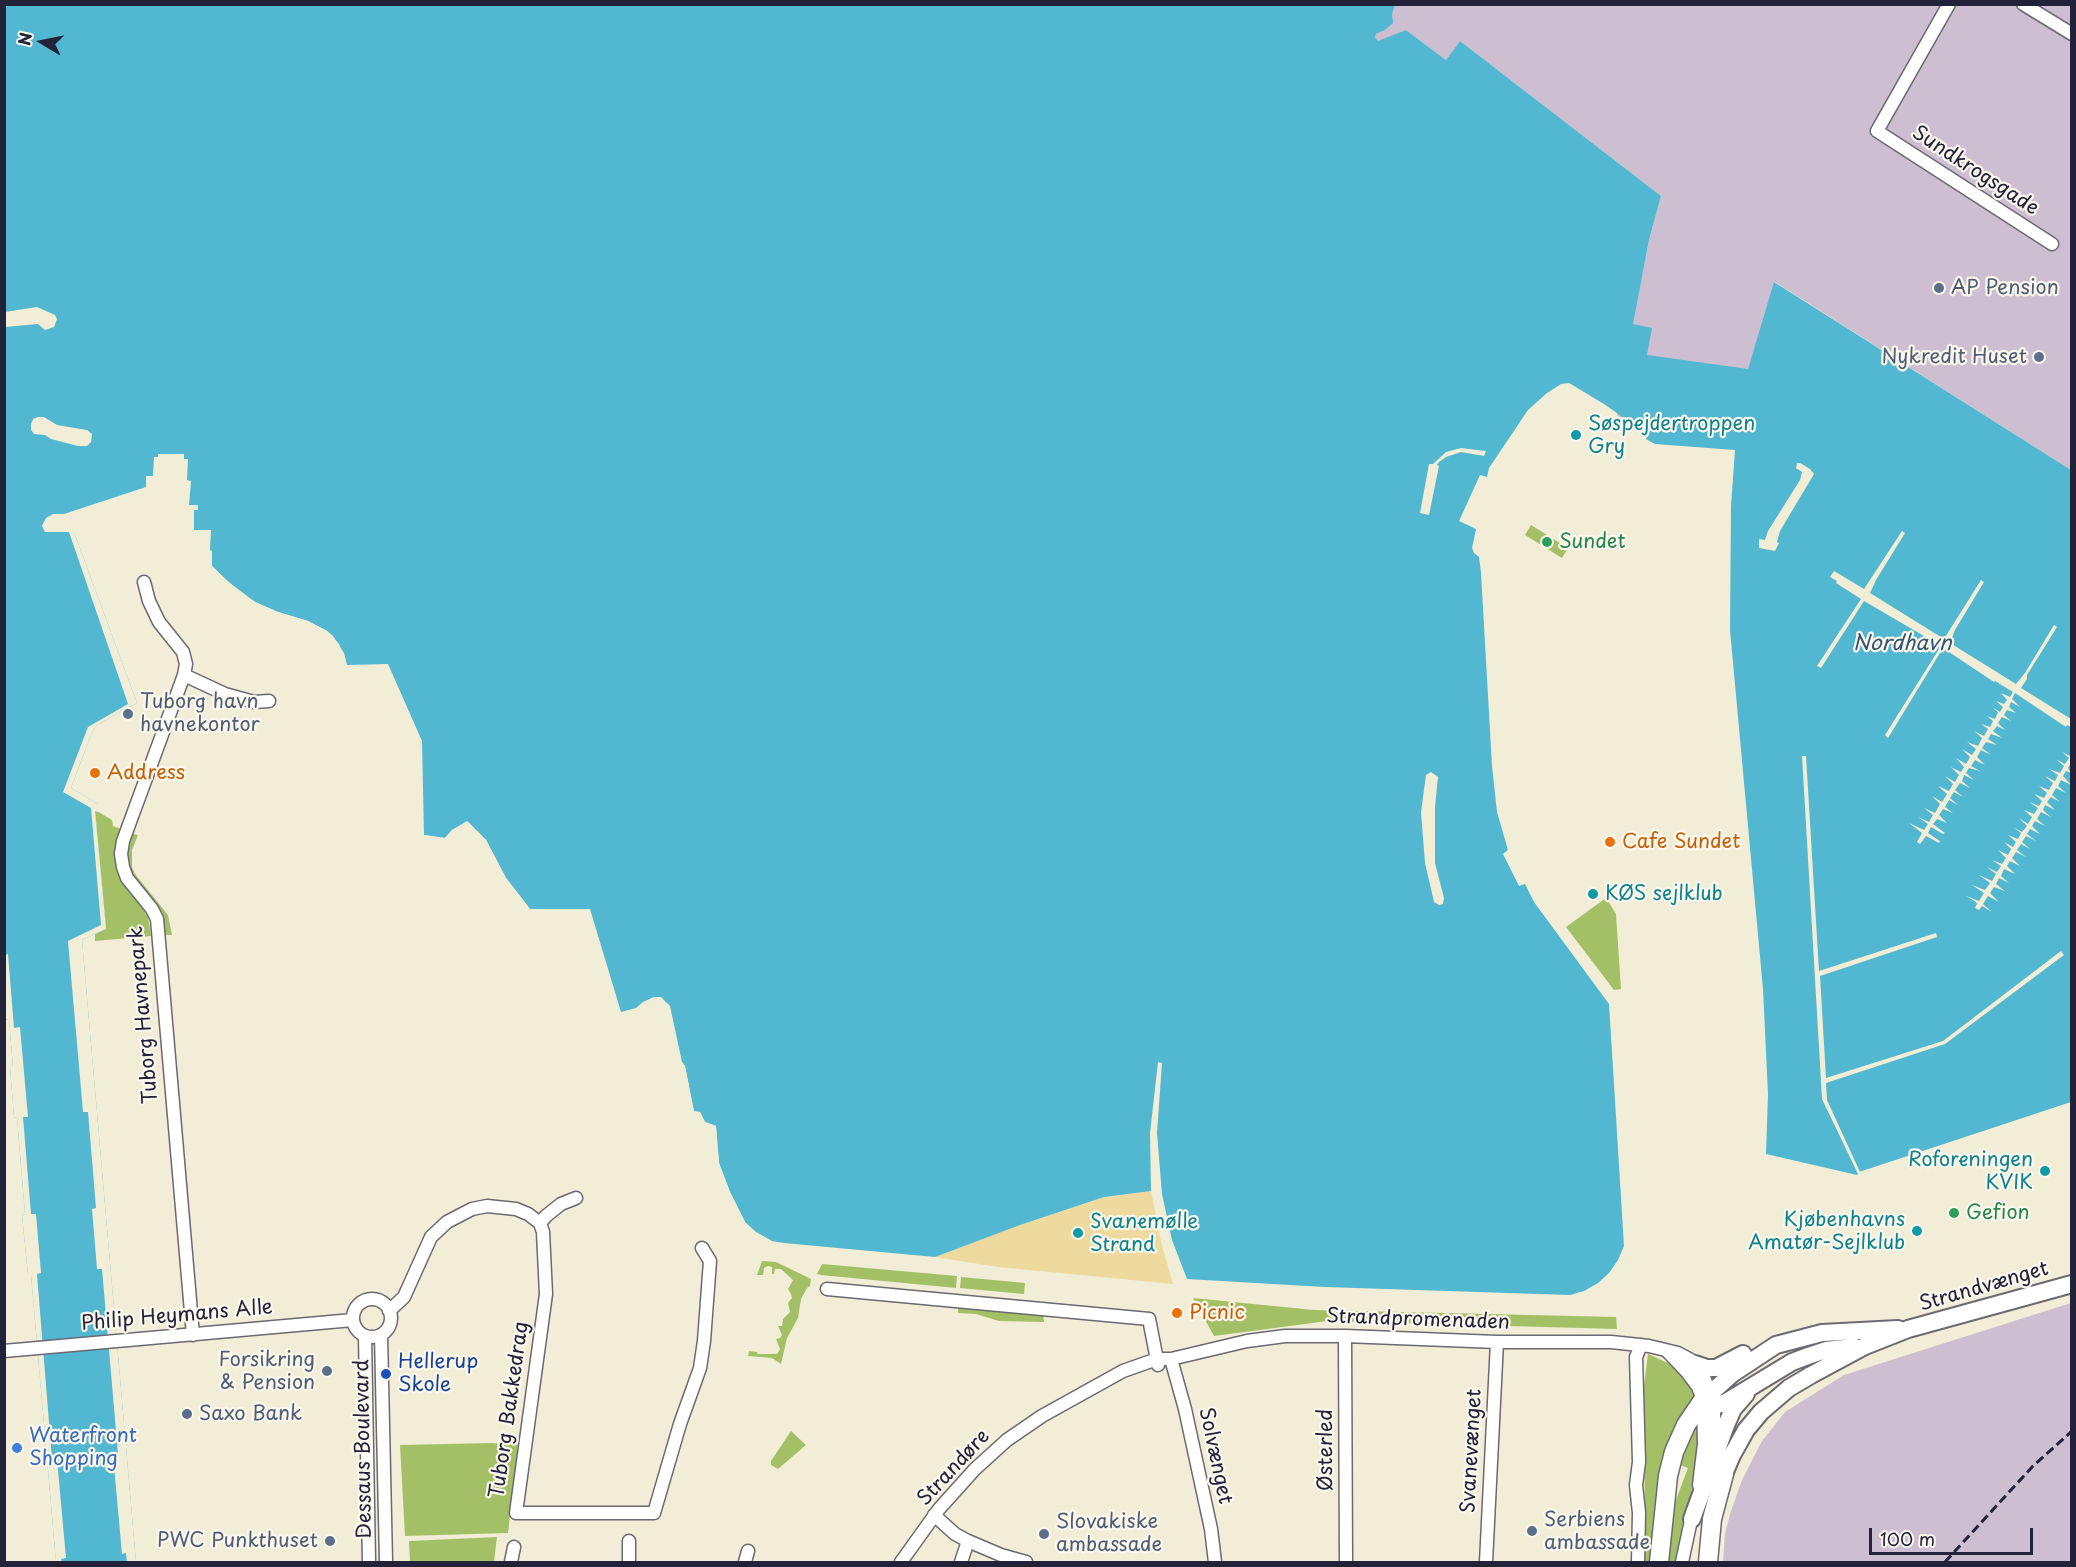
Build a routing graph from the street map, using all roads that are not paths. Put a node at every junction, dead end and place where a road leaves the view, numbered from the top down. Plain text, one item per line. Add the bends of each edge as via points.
1 (1950, 4) edge
2 (2023, 4) edge
3 (2072, 34) edge
4 (2052, 244) dead end
5 (144, 582) dead end
6 (184, 675) junction
7 (269, 701) dead end
8 (576, 1198) dead end
9 (540, 1223) junction
10 (702, 1248) dead end
11 (2072, 1284) edge
12 (827, 1289) dead end
13 (390, 1311) junction
14 (353, 1320) junction
15 (1908, 1329) junction
16 (193, 1335) junction
17 (381, 1335) junction
18 (365, 1336) junction
19 (1345, 1336) junction
20 (1801, 1338) junction
21 (1497, 1342) junction
22 (1641, 1345) junction
23 (1776, 1345) junction
24 (1865, 1346) junction
25 (4, 1351) edge
26 (1666, 1351) junction
27 (1808, 1356) junction
28 (1171, 1359) junction
29 (1158, 1363) junction
30 (1695, 1364) junction
31 (1810, 1375) junction
32 (1753, 1385) junction
33 (1708, 1402) junction
34 (1724, 1474) joint
35 (934, 1515) junction
36 (1692, 1519) junction
37 (629, 1540) dead end
38 (968, 1541) junction
39 (514, 1547) dead end
40 (369, 1563) edge
41 (386, 1563) edge
42 (512, 1563) edge
43 (628, 1563) edge
44 (901, 1563) edge
45 (961, 1563) edge
46 (1026, 1563) edge
47 (1215, 1563) edge
48 (1346, 1563) edge
49 (1485, 1563) edge
50 (1638, 1563) edge
51 (1659, 1563) edge
52 (1682, 1563) edge
53 (1707, 1563) edge

1 - 4 street, Sundkrogsgade via 1876,131
2 - 3 street
5 - 6 street via 159,622 183,652
6 - 7 street via 225,694 254,702
6 - 16 street, Tuborg Havnepark via 123,841 122,854 127,878 157,919
8 - 9 street via 561,1204
9 - 10 street, Tuborg Bakkedrag via 546,1294 516,1513 654,1513 701,1359 710,1261
9 - 13 street via 516,1209 487,1206 447,1222 431,1237 404,1297
11 - 15 main road, Strandvænget
12 - 29 street via 1149,1318
13 - 14 street via 377,1300 366,1300 356,1308
13 - 17 street via 390,1324
14 - 16 street, Philip Heymans Alle
14 - 18 street
15 - 20 main road, Strandvænget via 1843,1331
15 - 24 main road, Strandvænget
16 - 25 street, Philip Heymans Alle
17 - 18 street
17 - 41 street, Dessaus Boulevard
18 - 40 street, Dessaus Boulevard
19 - 21 street, Strandpromenaden
19 - 28 street, Strandpromenaden via 1285,1336 1247,1341
19 - 48 street, Østerled
20 - 23 main road, Strandvænget
20 - 27 main road
21 - 22 street, Strandpromenaden
21 - 49 street, Svanevænget
22 - 26 street, Strandpromenaden
22 - 50 street via 1636,1356
23 - 30 main road via 1744,1354 1716,1368
23 - 33 main road, Strandvænget via 1732,1374
24 - 27 main road
24 - 31 main road
26 - 30 street, Strandpromenaden via 1678,1353
26 - 33 street
27 - 31 main road
27 - 32 main road
28 - 29 street, Strandøre
28 - 47 street, Solvænget via 1211,1529
29 - 35 street, Strandøre via 1079,1395 1042,1416 975,1469
30 - 33 street via 1703,1374
31 - 34 main road via 1761,1412 1746,1430
32 - 33 main road via 1726,1402
32 - 36 main road via 1733,1409
33 - 36 street via 1714,1431
33 - 51 highway via 1686,1425 1674,1452
34 - 53 highway via 1712,1519
35 - 38 street
35 - 44 street, Strandøre
36 - 52 street
37 - 43 street
38 - 45 street
38 - 46 street
39 - 42 street

